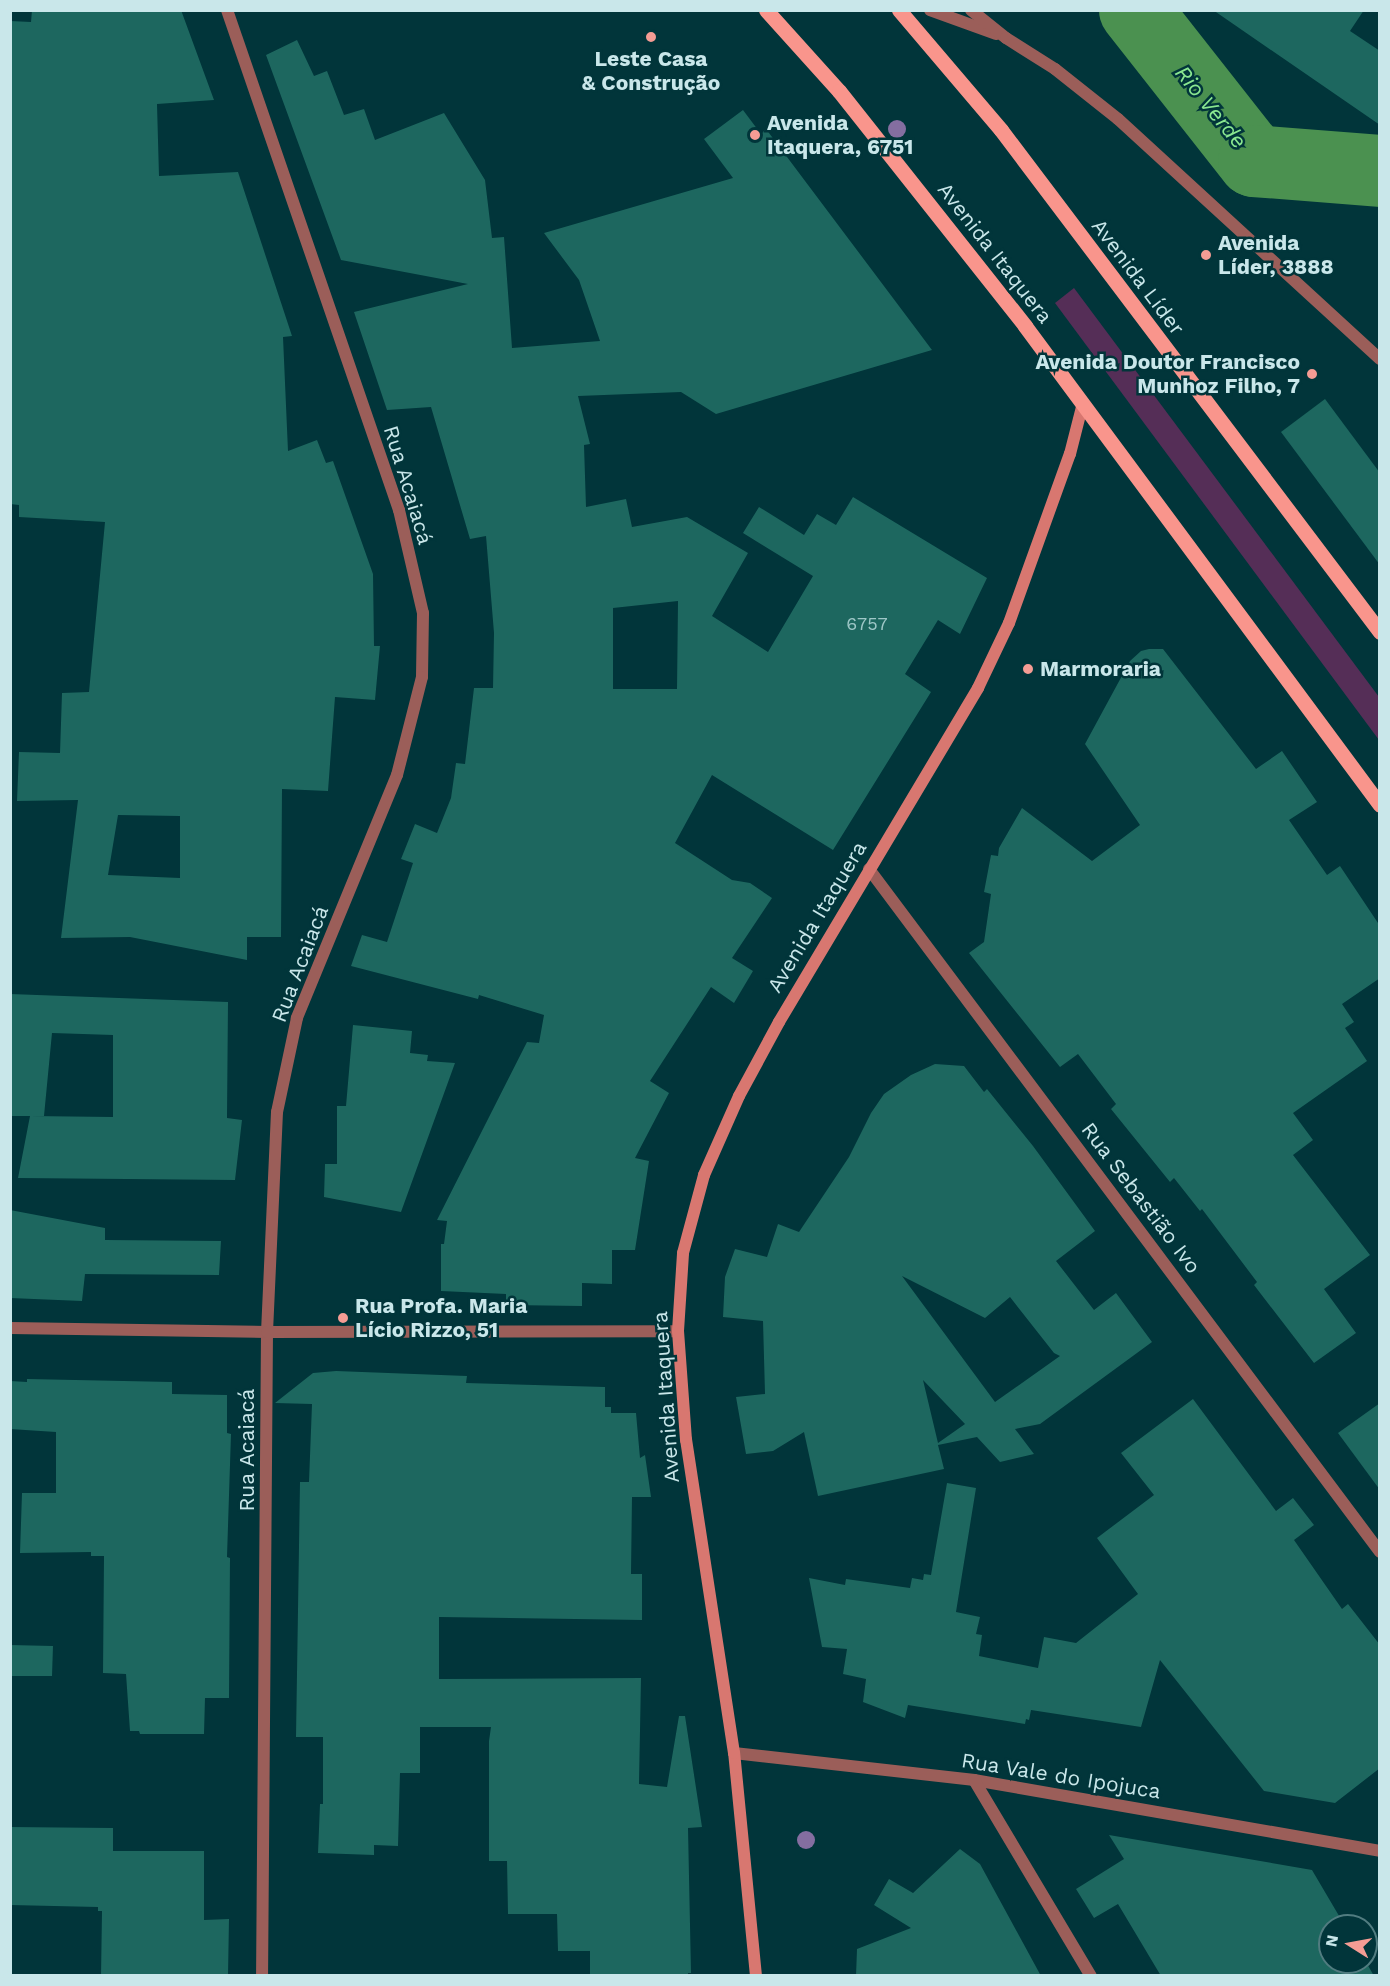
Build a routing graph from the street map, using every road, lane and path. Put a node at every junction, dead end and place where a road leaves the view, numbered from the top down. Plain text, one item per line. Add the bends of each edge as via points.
1 (227, 10) edge
2 (766, 10) edge
3 (899, 10) edge
4 (930, 10) edge
5 (971, 10) edge
6 (1006, 38) junction
7 (1380, 360) edge
8 (1083, 403) junction
9 (1380, 632) edge
10 (1380, 805) edge
11 (869, 870) junction
12 (10, 1328) edge
13 (678, 1331) junction
14 (267, 1332) junction
15 (1380, 1552) edge
16 (734, 1753) junction
17 (974, 1780) junction
18 (1380, 1851) edge
19 (262, 1976) edge
20 (756, 1976) edge
21 (1091, 1976) edge

1 - 14 street, Rua Acaiacá via 399,510 423,613 422,677 397,775 297,1018 289,1054 277,1112
2 - 8 main road, Avenida Itaquera via 915,184
3 - 9 main road, Avenida Líder via 1001,130
4 - 6 street
5 - 6 street
6 - 7 street via 1055,69 1118,119
8 - 10 main road
8 - 11 street, Avenida Itaquera via 1070,454 1009,623 978,688
11 - 13 street, Avenida Itaquera via 762,1053 704,1175 683,1253
11 - 15 street, Rua Sebastião Ivo
12 - 14 street
13 - 14 street
13 - 16 street, Avenida Itaquera via 686,1440
14 - 19 street, Rua Acaiacá
16 - 17 street, Rua Vale do Ipojuca
16 - 20 street, Avenida Itaquera
17 - 18 street, Rua Vale do Ipojuca
17 - 21 street

